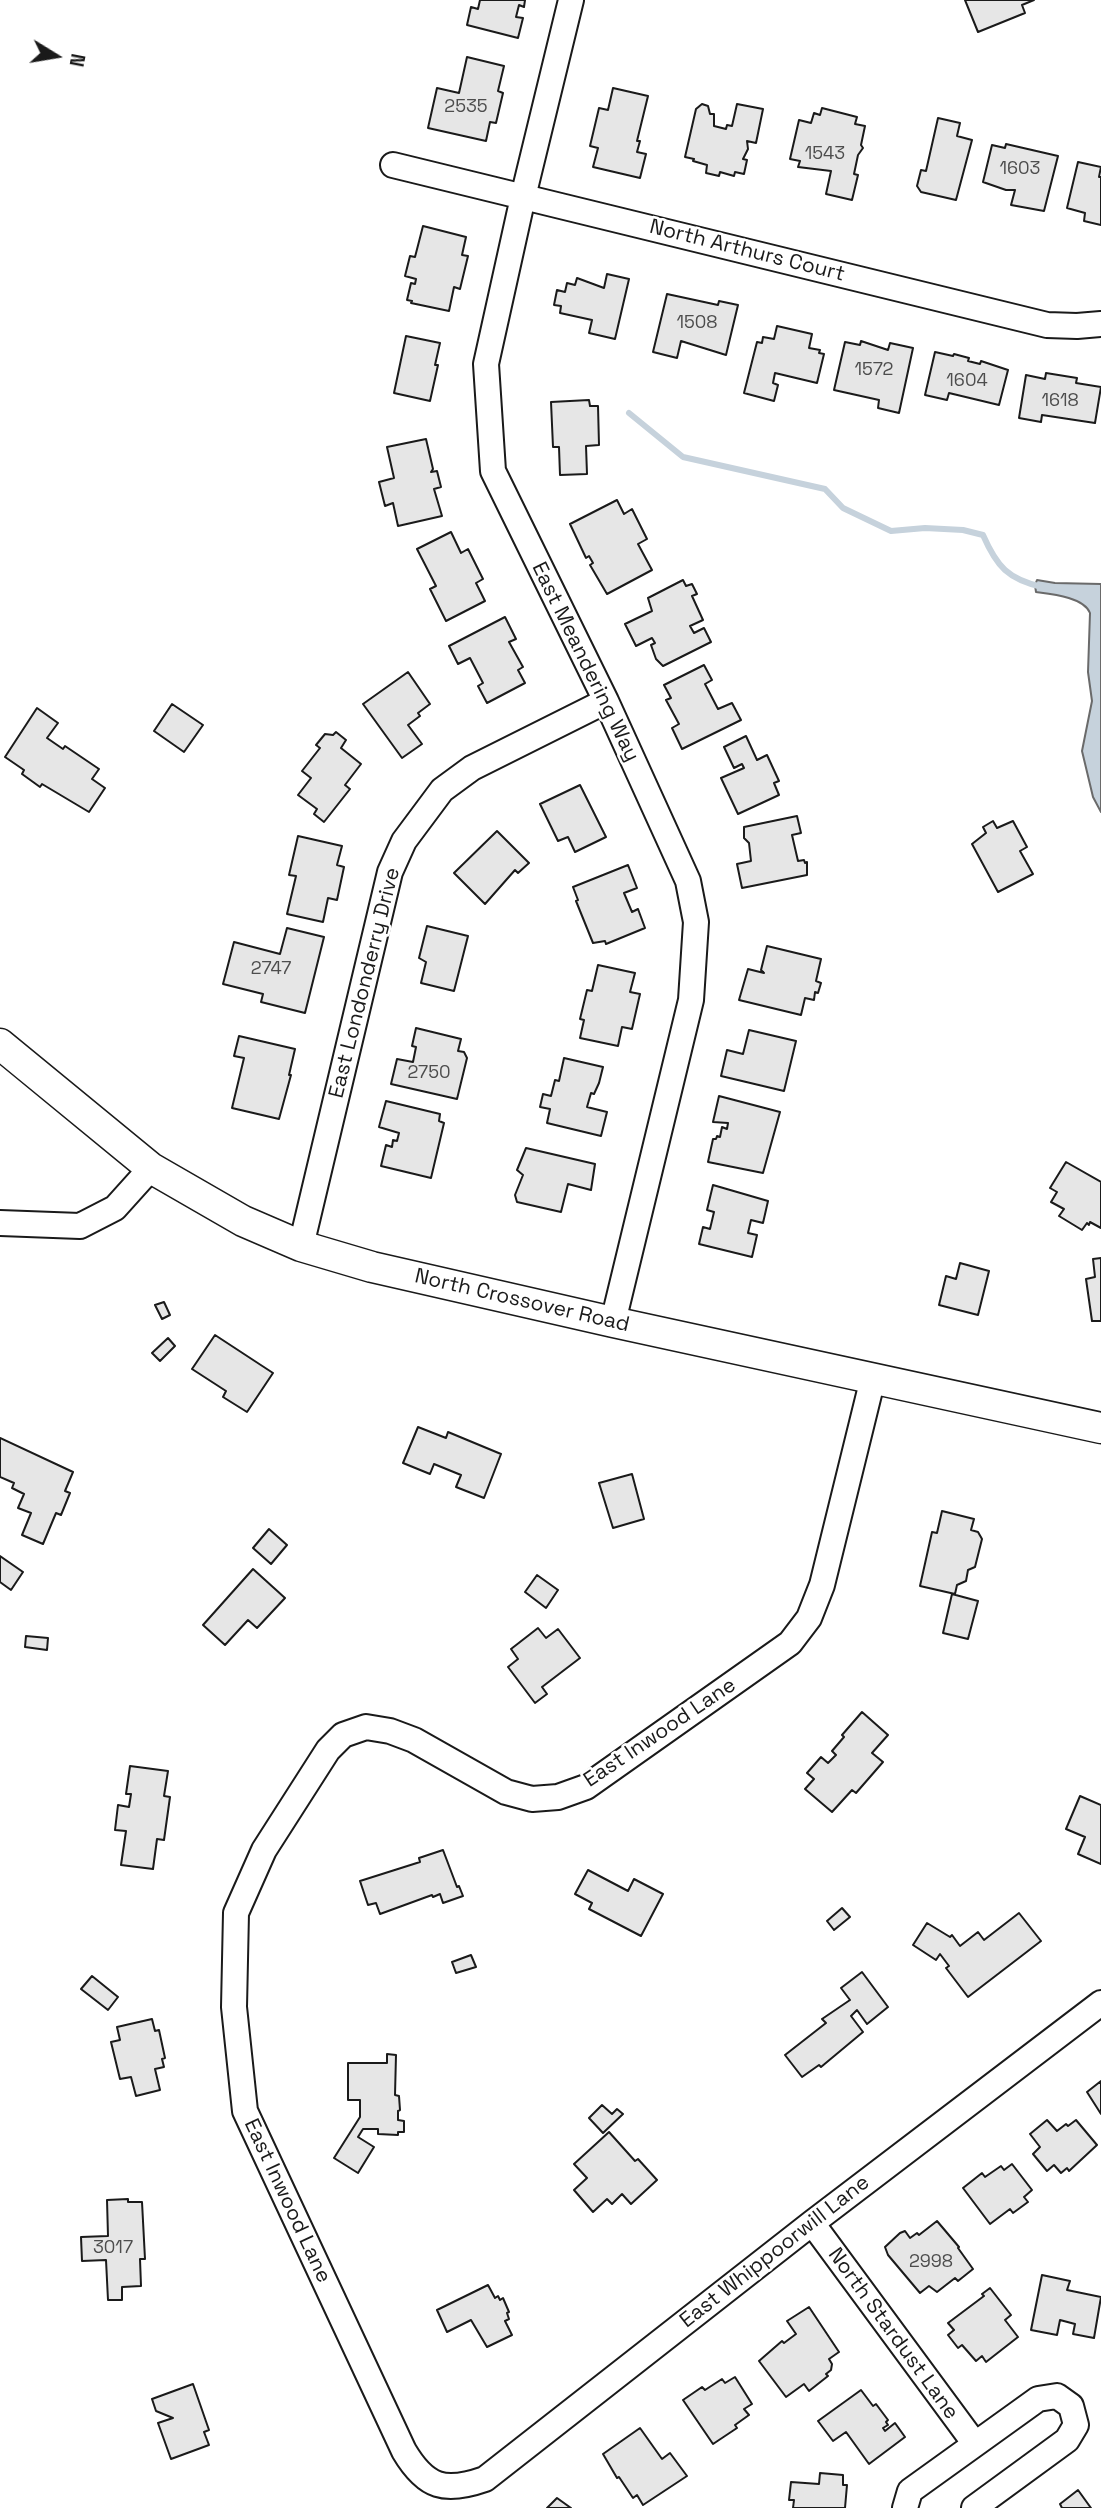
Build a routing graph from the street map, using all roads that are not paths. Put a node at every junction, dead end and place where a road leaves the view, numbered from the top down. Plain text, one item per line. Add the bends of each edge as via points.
1 (571, 0) edge
2 (393, 165) dead end
3 (523, 197) junction
4 (1101, 324) edge
5 (606, 701) junction
6 (0, 1044) edge
7 (150, 1168) junction
8 (0, 1223) edge
9 (301, 1246) junction
10 (613, 1322) junction
11 (873, 1378) junction
12 (1101, 1428) edge
13 (1101, 2003) edge
14 (812, 2223) junction
15 (975, 2444) junction
16 (445, 2487) joint
17 (905, 2508) edge
18 (974, 2508) edge

1 - 3 street, East Meandering Way
2 - 3 street, North Arthurs Court
3 - 4 street, North Arthurs Court via 1047,325
3 - 5 street, East Meandering Way via 486,364 493,471
5 - 9 street, East Londonderry Drive via 472,768 442,790 404,841 390,872
5 - 10 street, East Meandering Way via 688,881 696,922 691,1000
6 - 7 main road, North Crossover Road
7 - 8 street via 115,1209 80,1226
7 - 9 main road, North Crossover Road via 243,1221
9 - 10 main road, North Crossover Road via 372,1267
10 - 11 main road, North Crossover Road
11 - 12 main road, North Crossover Road
11 - 16 street, East Inwood Lane via 822,1585 809,1618 790,1643 586,1787 558,1797 532,1799 506,1792 390,1731 366,1727 343,1735 328,1750 264,1850 236,1913 234,2007 245,2111 404,2451 427,2481
13 - 14 street, East Whippoorwill Lane
14 - 15 street, North Stardust Lane
14 - 16 street, East Whippoorwill Lane via 485,2479
15 - 17 street via 910,2491
15 - 18 street via 1038,2399 1057,2396 1071,2406 1076,2425 1067,2440

